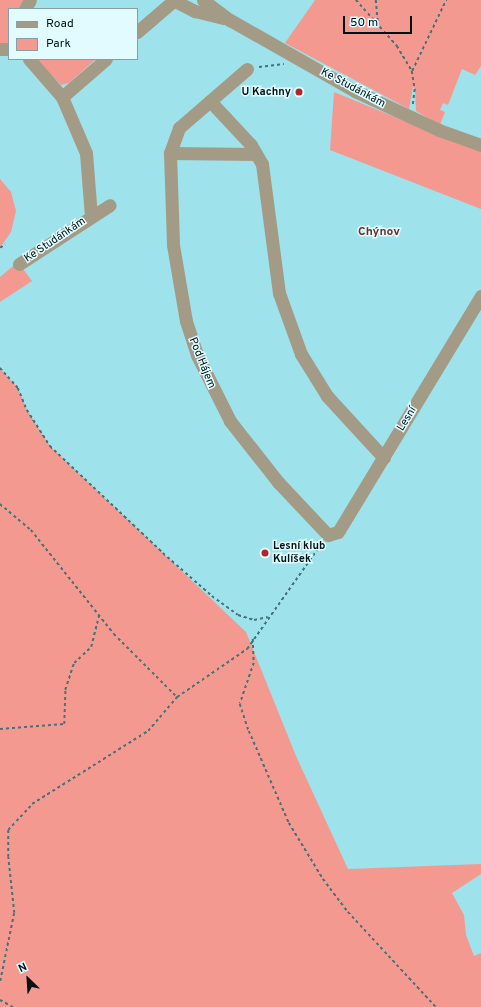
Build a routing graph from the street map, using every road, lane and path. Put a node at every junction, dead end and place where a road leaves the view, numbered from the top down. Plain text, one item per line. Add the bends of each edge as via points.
1 (173, 0) edge
2 (203, 0) edge
3 (356, 0) edge
4 (376, 0) edge
5 (446, 0) edge
6 (230, 20) junction
7 (378, 24) junction
8 (138, 31) edge
9 (295, 56) junction
10 (31, 60) edge
11 (105, 60) edge
12 (247, 69) joint
13 (412, 71) junction
14 (62, 97) junction
15 (210, 101) junction
16 (411, 117) junction
17 (481, 145) edge
18 (170, 152) junction
19 (256, 154) junction
20 (110, 205) dead end
21 (91, 216) junction
22 (5, 244) dead end
23 (0, 248) edge
24 (19, 264) dead end
25 (481, 296) edge
26 (0, 368) edge
27 (384, 458) junction
28 (0, 504) edge
29 (328, 535) junction
30 (99, 616) junction
31 (268, 617) junction
32 (253, 637) junction
33 (177, 697) junction
34 (0, 729) edge
35 (0, 981) edge
36 (0, 1000) edge
37 (13, 1007) edge
38 (436, 1007) edge

1 - 6 street, Ke Studánkám via 195,11
1 - 8 street, Ke Studánkám
2 - 6 street, Ke Studánkám
3 - 7 path
4 - 7 path
5 - 13 path
6 - 9 street, Ke Studánkám
7 - 13 path via 397,46
9 - 12 path via 284,64
9 - 16 street, Ke Studánkám via 355,91
10 - 14 street, Ke Studánkám
11 - 14 street
12 - 15 street, Pod Hájem
13 - 16 path via 415,89
14 - 21 street, Ke Studánkám via 86,153
15 - 18 street, Pod Hájem via 179,128
15 - 19 street via 251,145
16 - 17 street, Ke Studánkám
18 - 19 street
18 - 29 street, Pod Hájem via 173,245 186,321 197,355 230,421 278,482
19 - 27 street via 262,164 279,293 301,354 327,396
20 - 21 street, Ke Studánkám
21 - 24 street, Ke Studánkám
22 - 23 path
25 - 27 street, Lesní
26 - 31 path via 18,388 27,410 50,446 163,553 212,596 238,614 254,620
27 - 29 street, Lesní via 338,532
28 - 30 path via 31,530
29 - 31 path
30 - 33 path
30 - 34 path via 91,647 74,663 64,690 64,724
31 - 32 path
32 - 33 path via 246,649
32 - 38 path via 254,663 240,704 289,823 348,912
33 - 35 path via 148,731 32,804 8,830 14,913
36 - 37 path

